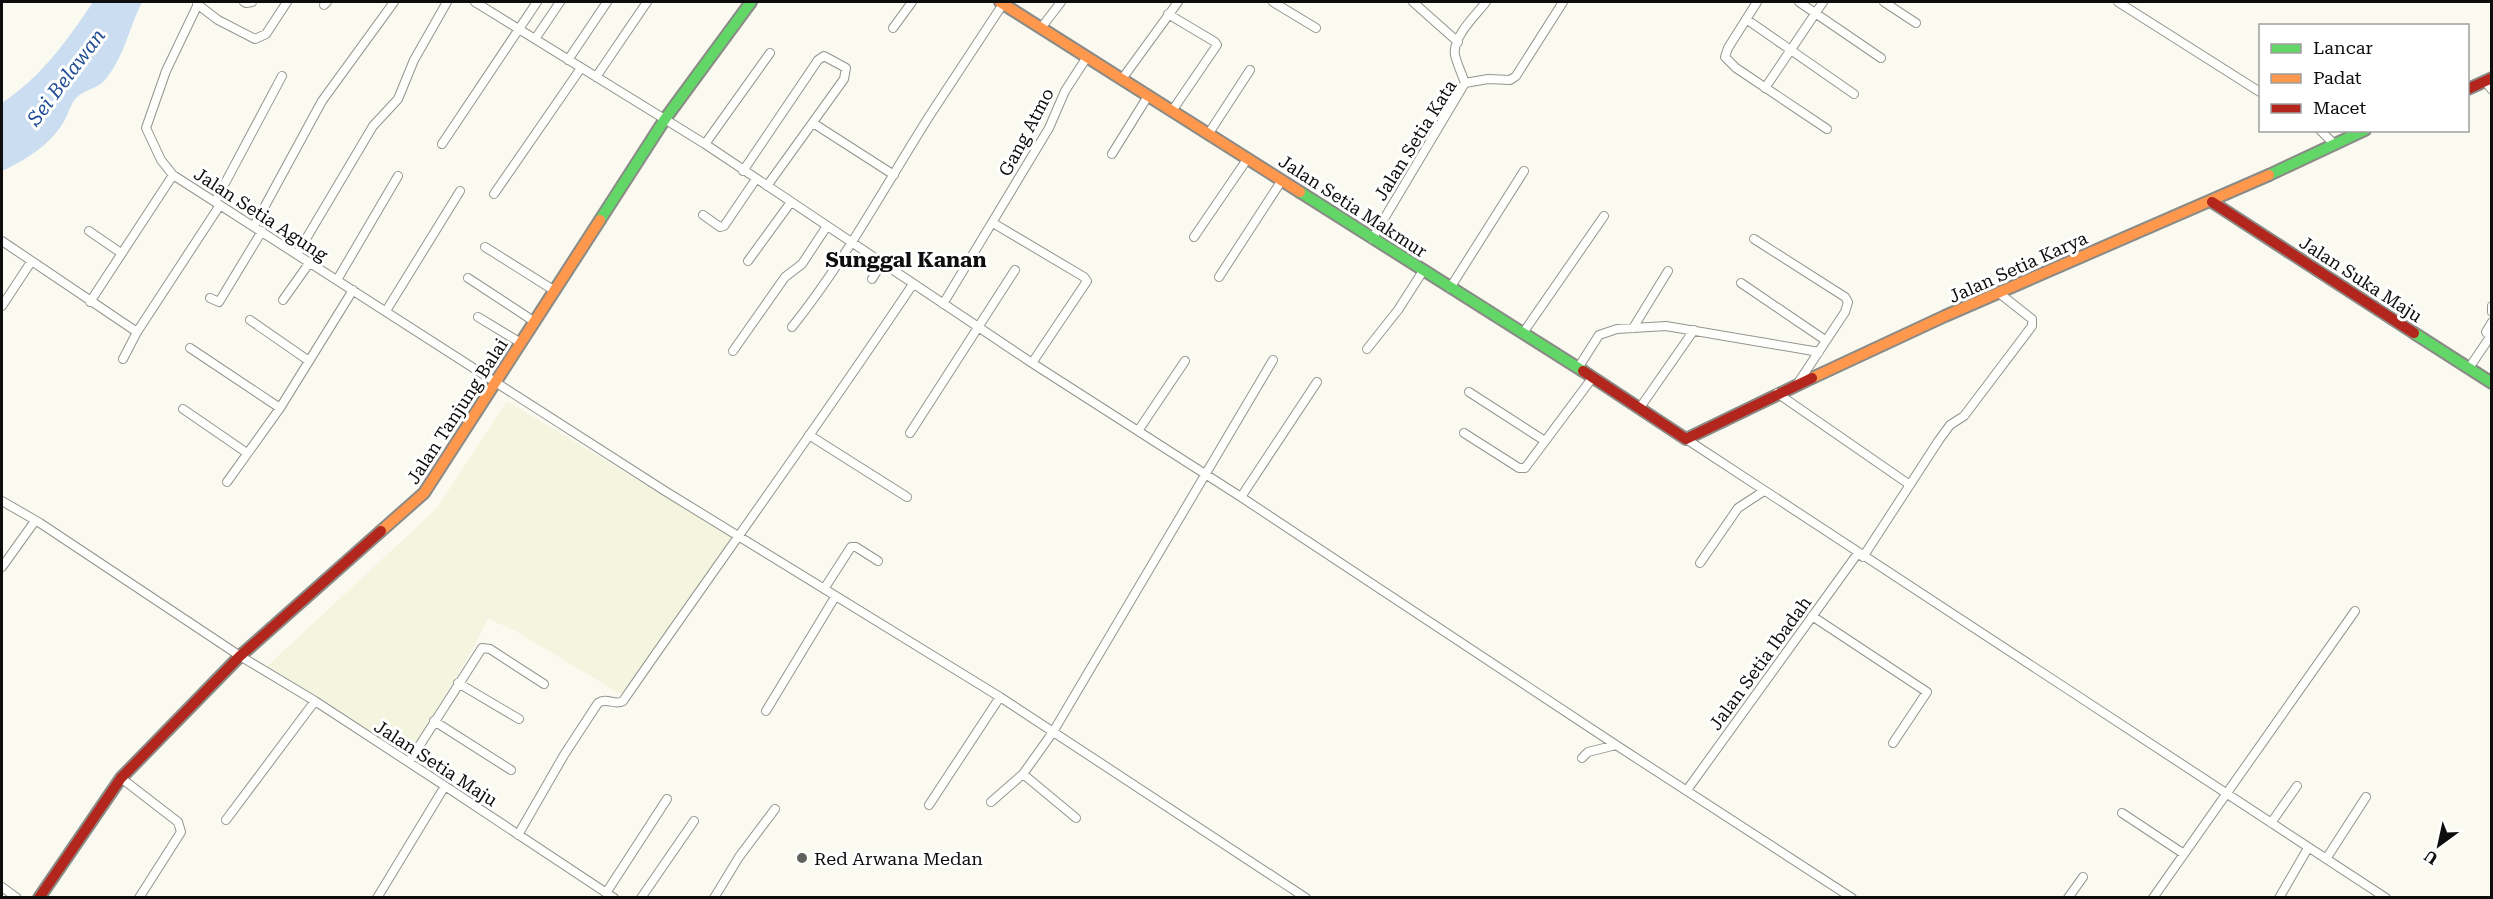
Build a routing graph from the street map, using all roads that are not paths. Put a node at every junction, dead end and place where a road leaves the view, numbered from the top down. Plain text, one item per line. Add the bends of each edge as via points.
1 (244, 2) edge
2 (252, 2) edge
3 (287, 2) edge
4 (394, 2) edge
5 (447, 2) edge
6 (476, 2) edge
7 (537, 2) edge
8 (560, 2) edge
9 (607, 2) edge
10 (647, 2) edge
11 (752, 2) edge
12 (912, 2) edge
13 (1061, 2) edge
14 (1178, 2) edge
15 (1273, 2) edge
16 (1413, 2) edge
17 (1486, 2) edge
18 (1563, 2) edge
19 (1757, 2) edge
20 (1799, 2) edge
21 (1823, 2) edge
22 (1884, 2) edge
23 (2118, 2) edge
24 (198, 3) edge
25 (1002, 3) edge
26 (1168, 14) junction
27 (1815, 14) junction
28 (1746, 19) junction
29 (1916, 23) dead end
30 (893, 28) dead end
31 (1041, 28) junction
32 (1316, 28) dead end
33 (519, 29) junction
34 (535, 39) junction
35 (1458, 42) junction
36 (1791, 50) junction
37 (770, 52) dead end
38 (1087, 57) junction
39 (1881, 58) dead end
40 (568, 60) junction
41 (581, 68) junction
42 (1250, 70) dead end
43 (282, 76) dead end
44 (596, 77) junction
45 (1122, 79) junction
46 (1465, 83) junction
47 (2489, 83) edge
48 (1765, 88) junction
49 (2469, 89) edge
50 (2259, 91) edge
51 (1854, 94) dead end
52 (1148, 96) junction
53 (1172, 111) junction
54 (666, 119) junction
55 (813, 123) junction
56 (1827, 129) dead end
57 (2322, 132) edge
58 (2360, 132) edge
59 (1209, 133) junction
60 (2333, 143) junction
61 (442, 144) dead end
62 (705, 144) junction
63 (1112, 154) dead end
64 (1248, 158) junction
65 (743, 171) junction
66 (1524, 171) dead end
67 (173, 175) junction
68 (894, 175) junction
69 (398, 176) dead end
70 (756, 179) junction
71 (1282, 180) junction
72 (767, 186) junction
73 (460, 191) dead end
74 (494, 194) dead end
75 (791, 202) junction
76 (2212, 202) junction
77 (217, 204) junction
78 (703, 215) dead end
79 (1604, 216) dead end
80 (993, 224) junction
81 (254, 226) junction
82 (827, 226) junction
83 (89, 231) dead end
84 (262, 231) junction
85 (1194, 237) dead end
86 (1372, 239) junction
87 (1754, 239) dead end
88 (2, 241) edge
89 (852, 243) junction
90 (485, 247) dead end
91 (121, 254) junction
92 (297, 254) junction
93 (748, 261) dead end
94 (31, 262) junction
95 (310, 262) junction
96 (882, 263) junction
97 (1015, 270) dead end
98 (1423, 271) junction
99 (1668, 271) dead end
100 (468, 278) dead end
101 (1219, 278) dead end
102 (872, 279) dead end
103 (337, 280) junction
104 (1741, 283) dead end
105 (913, 284) junction
106 (1450, 288) junction
107 (353, 290) junction
108 (555, 291) junction
109 (1999, 293) junction
110 (210, 298) dead end
111 (284, 300) dead end
112 (90, 302) junction
113 (943, 304) junction
114 (2, 306) edge
115 (2492, 306) edge
116 (386, 311) junction
117 (2492, 312) edge
118 (478, 317) dead end
119 (250, 320) dead end
120 (535, 322) junction
121 (2492, 322) edge
122 (979, 326) junction
123 (792, 327) dead end
124 (1633, 328) junction
125 (1694, 330) junction
126 (137, 332) junction
127 (1523, 333) junction
128 (1825, 340) junction
129 (521, 343) junction
130 (190, 348) dead end
131 (1367, 349) dead end
132 (733, 351) dead end
133 (1819, 352) junction
134 (123, 358) dead end
135 (1273, 360) dead end
136 (309, 361) junction
137 (1185, 361) dead end
138 (1032, 363) junction
139 (1578, 368) junction
140 (2469, 368) junction
141 (1593, 378) junction
142 (496, 381) junction
143 (1317, 382) dead end
144 (2492, 383) edge
145 (1798, 384) junction
146 (1470, 392) dead end
147 (1777, 393) junction
148 (280, 408) junction
149 (183, 409) dead end
150 (1639, 409) junction
151 (1138, 431) junction
152 (910, 433) dead end
153 (1464, 433) dead end
154 (809, 435) junction
155 (1686, 439) junction
156 (1545, 441) junction
157 (247, 453) junction
158 (1205, 474) junction
159 (227, 482) dead end
160 (1910, 485) junction
161 (1764, 491) junction
162 (1241, 496) junction
163 (908, 497) dead end
164 (2, 501) edge
165 (35, 520) junction
166 (738, 535) junction
167 (1861, 555) junction
168 (879, 561) dead end
169 (1700, 563) dead end
170 (2, 567) edge
171 (824, 589) junction
172 (835, 597) junction
173 (2355, 611) dead end
174 (1812, 616) junction
175 (240, 656) junction
176 (458, 683) junction
177 (544, 684) dead end
178 (1000, 697) junction
179 (315, 701) junction
180 (766, 711) dead end
181 (519, 719) dead end
182 (434, 721) junction
183 (1053, 732) junction
184 (1893, 743) dead end
185 (1616, 745) junction
186 (1582, 758) dead end
187 (409, 762) junction
188 (511, 770) dead end
189 (1023, 774) junction
190 (121, 778) junction
191 (445, 786) junction
192 (2296, 786) dead end
193 (1687, 790) junction
194 (2225, 793) junction
195 (2366, 797) dead end
196 (667, 799) dead end
197 (991, 802) dead end
198 (929, 805) dead end
199 (775, 809) dead end
200 (2122, 813) dead end
201 (1076, 818) dead end
202 (226, 820) dead end
203 (694, 821) dead end
204 (2271, 823) junction
205 (518, 835) junction
206 (2308, 848) junction
207 (2184, 854) junction
208 (2326, 859) junction
209 (2083, 877) dead end
210 (2, 887) edge
211 (606, 893) junction
212 (17, 897) edge
213 (39, 897) edge
214 (139, 897) edge
215 (377, 897) edge
216 (614, 897) edge
217 (641, 897) edge
218 (714, 897) edge
219 (1306, 897) edge
220 (1852, 897) edge
221 (2068, 897) edge
222 (2153, 897) edge
223 (2279, 897) edge
224 (2386, 897) edge

1 - 2 street
3 - 24 street via 266,34 255,39 218,20
4 - 81 street via 322,101
5 - 92 street via 414,60 398,99 373,126
6 - 33 street
7 - 33 street
8 - 34 street
9 - 40 street
10 - 44 street
11 - 54 main road, Jalan Tanjung Balai
12 - 30 street
13 - 31 street
14 - 26 street
15 - 32 street
16 - 35 street
17 - 35 street
18 - 46 street, Jalan Setia Kata via 1516,76 1510,80
19 - 28 street
20 - 27 street
21 - 27 street
22 - 29 street
23 - 50 street
24 - 67 street, Jalan Setia Agung via 166,71 146,128 160,160
25 - 31 main road, Jalan Setia Makmur
25 - 68 street
26 - 45 street
26 - 53 street via 1217,45
27 - 36 street
27 - 39 street
28 - 36 street
28 - 48 street via 1725,57
31 - 38 main road, Jalan Setia Makmur
33 - 34 street
33 - 61 street
34 - 40 street
35 - 46 street via 1456,57
36 - 48 street
36 - 51 street
37 - 62 street
38 - 45 main road, Jalan Setia Makmur
38 - 80 street, Gang Atmo
40 - 41 street
41 - 44 street
41 - 74 street
42 - 59 street
43 - 77 street
44 - 54 street
45 - 52 main road, Jalan Setia Makmur
46 - 86 street, Jalan Setia Kata
47 - 49 main road
48 - 56 street
52 - 53 main road, Jalan Setia Makmur
52 - 63 street
53 - 59 main road, Jalan Setia Makmur
54 - 62 street
54 - 108 main road, Jalan Tanjung Balai
55 - 65 street via 846,73 846,68 824,56 783,108
55 - 68 street
55 - 72 street
57 - 60 street
58 - 60 main road, Jalan Setia Karya
59 - 64 main road, Jalan Setia Makmur
60 - 76 main road, Jalan Setia Karya
62 - 65 street
64 - 71 main road, Jalan Setia Makmur
64 - 85 street
65 - 70 street
66 - 106 street
67 - 77 street, Jalan Setia Agung
67 - 91 street
68 - 89 street
69 - 103 street
70 - 72 street
70 - 78 street via 724,226
71 - 86 main road, Jalan Setia Makmur
71 - 101 street
72 - 75 street
73 - 116 street
75 - 82 street
75 - 93 street
76 - 109 main road, Jalan Setia Karya
76 - 140 main road, Jalan Suka Maju
77 - 81 street, Jalan Setia Agung
77 - 126 street
79 - 127 street
80 - 113 street, Gang Atmo
80 - 138 street via 1086,281
81 - 84 street, Jalan Setia Agung
82 - 89 street
82 - 132 street
83 - 91 street
84 - 92 street, Jalan Setia Agung
84 - 110 street via 219,302
86 - 98 main road, Jalan Setia Makmur
87 - 128 street via 1845,297 1848,306
88 - 94 street
89 - 96 street
89 - 123 street
90 - 108 street
91 - 112 street
92 - 95 street, Jalan Setia Agung
94 - 112 street
94 - 114 street
95 - 103 street, Jalan Setia Agung
95 - 111 street
96 - 102 street
96 - 105 street
97 - 122 street
98 - 106 main road, Jalan Setia Makmur
98 - 131 street
99 - 124 street
100 - 120 street
103 - 107 street, Jalan Setia Agung
104 - 128 street
105 - 113 street
105 - 154 street
106 - 127 main road, Jalan Setia Makmur
107 - 116 street, Jalan Setia Agung
107 - 136 street
108 - 120 main road, Jalan Tanjung Balai
109 - 145 main road, Jalan Setia Karya
109 - 160 street, Jalan Setia Ibadah via 2032,319 2032,326 1964,416 1950,425
112 - 126 street
113 - 122 street
115 - 117 street
116 - 142 street, Jalan Setia Agung
118 - 129 street
119 - 136 street
120 - 129 main road, Jalan Tanjung Balai
121 - 140 street via 2486,332 2490,337
122 - 138 street
122 - 152 street
124 - 125 street via 1666,326
124 - 139 street via 1599,335
125 - 133 street
125 - 150 street
126 - 134 street
127 - 139 main road, Jalan Setia Makmur
128 - 133 street
129 - 142 main road, Jalan Tanjung Balai
130 - 148 street
133 - 145 street
135 - 158 street
136 - 148 street
137 - 151 street
138 - 151 street
139 - 141 main road, Jalan Setia Makmur
140 - 144 main road, Jalan Suka Maju
141 - 150 main road, Jalan Setia Makmur
141 - 156 street
142 - 166 street, Jalan Setia Agung
142 - 175 main road, Jalan Tanjung Balai via 424,493
143 - 162 street
145 - 147 main road, Jalan Setia Karya
146 - 156 street
147 - 155 main road, Jalan Setia Karya
147 - 160 street
148 - 157 street
149 - 157 street
150 - 155 main road, Jalan Setia Makmur
151 - 158 street
153 - 156 street via 1522,469
154 - 163 street
154 - 166 street
155 - 161 street
157 - 159 street
158 - 162 street
158 - 183 street
160 - 167 street, Jalan Setia Ibadah
161 - 167 street
161 - 169 street via 1738,508
162 - 185 street
164 - 165 street, Jalan Setia Maju
165 - 170 street
165 - 175 street, Jalan Setia Maju
166 - 171 street, Jalan Setia Agung
166 - 205 street via 623,701 598,703
167 - 174 street, Jalan Setia Ibadah
167 - 194 street
168 - 171 street via 851,547
171 - 172 street, Jalan Setia Agung
172 - 178 street, Jalan Setia Agung
172 - 180 street
173 - 194 street
174 - 184 street via 1927,692
174 - 193 street, Jalan Setia Ibadah
175 - 179 street, Jalan Setia Maju
175 - 190 main road, Jalan Tanjung Balai
176 - 177 street via 485,647
176 - 181 street
176 - 182 street
178 - 183 street, Jalan Setia Agung
178 - 198 street
179 - 187 street, Jalan Setia Maju
179 - 202 street
182 - 187 street
182 - 188 street
183 - 189 street
183 - 219 street, Jalan Setia Agung
185 - 186 street via 1588,752
185 - 193 street
187 - 191 street, Jalan Setia Maju
189 - 197 street
189 - 201 street
190 - 213 main road, Jalan Tanjung Balai
190 - 214 street via 178,822 180,832
191 - 205 street, Jalan Setia Maju
191 - 215 street
192 - 204 street
193 - 220 street
194 - 204 street
194 - 207 street
195 - 208 street
196 - 211 street
199 - 218 street
200 - 207 street
203 - 217 street
204 - 206 street
205 - 211 street, Jalan Setia Maju
206 - 208 street
206 - 223 street
207 - 222 street
208 - 224 street
209 - 221 street
210 - 212 street
211 - 216 street, Jalan Setia Maju

